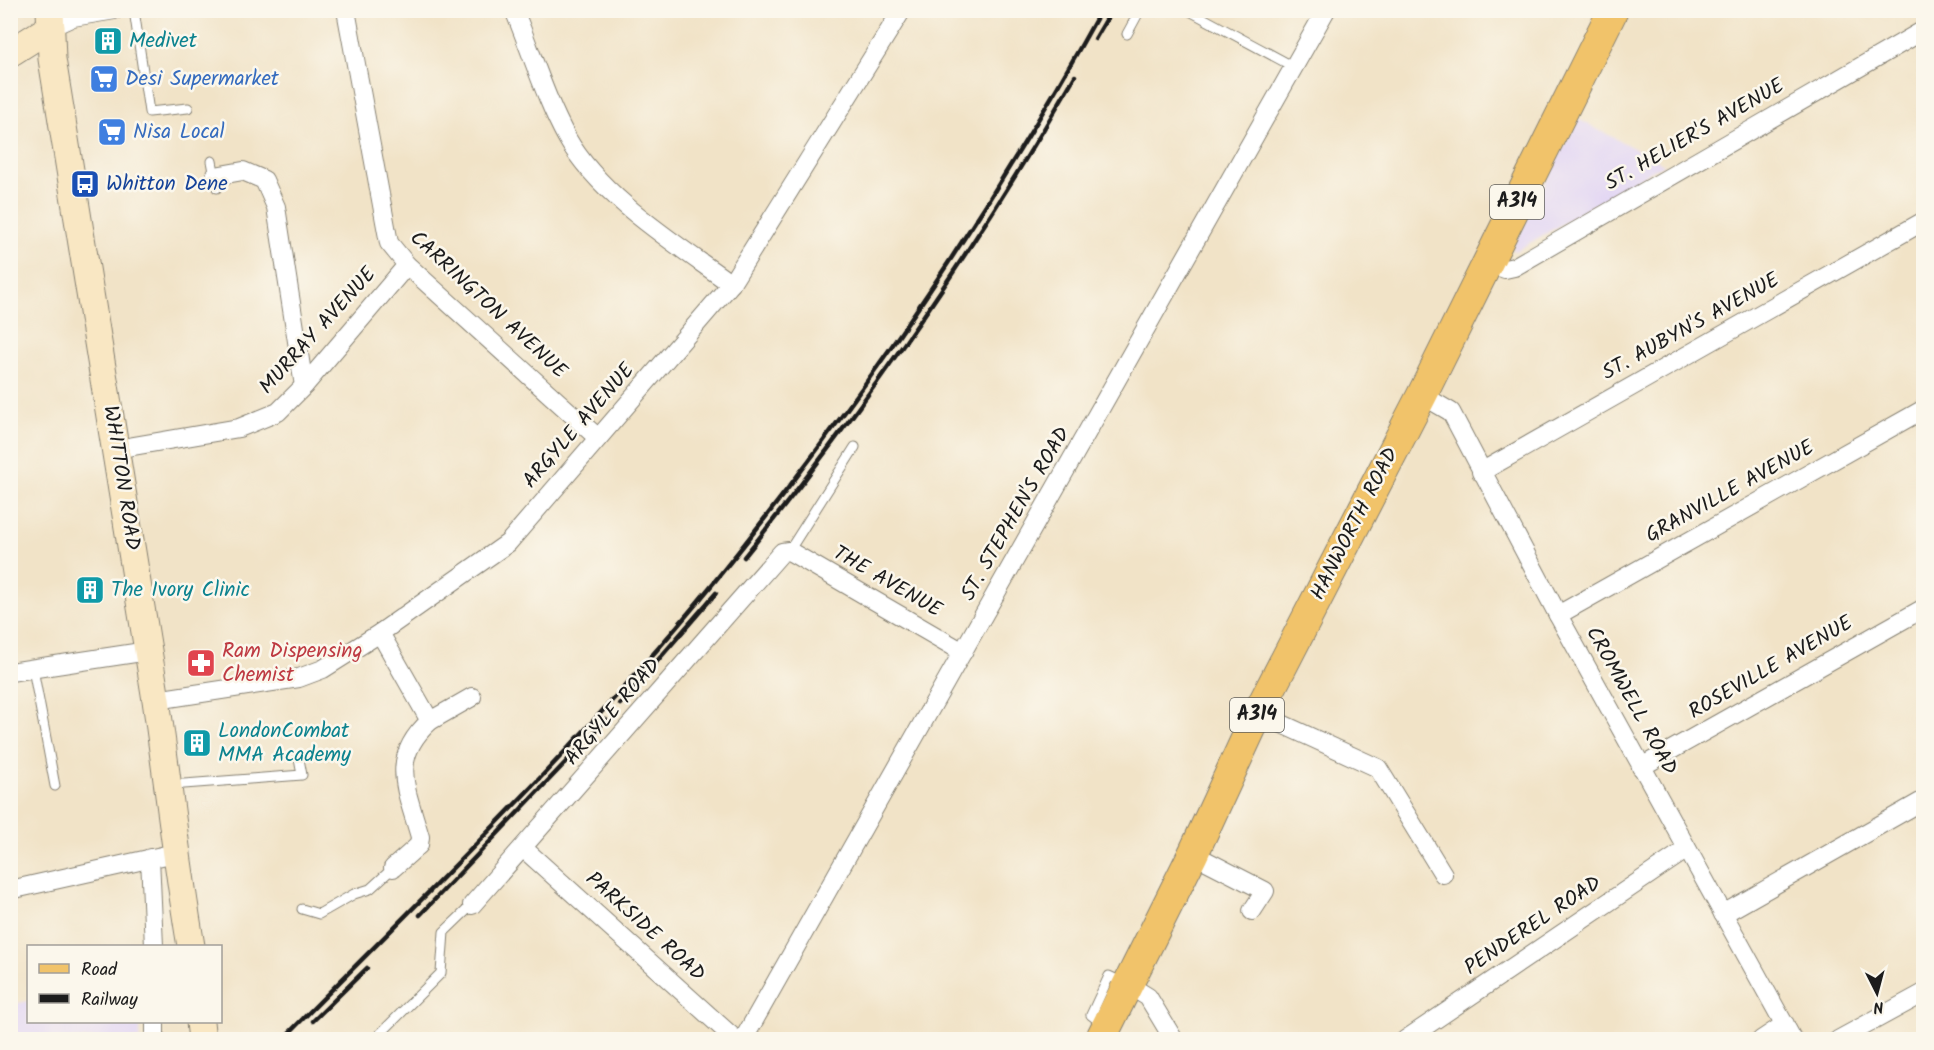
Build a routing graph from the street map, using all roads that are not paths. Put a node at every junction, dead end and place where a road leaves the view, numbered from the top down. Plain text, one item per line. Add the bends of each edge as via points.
1 (115, 10) edge
2 (134, 10) edge
3 (346, 10) edge
4 (514, 10) edge
5 (902, 10) edge
6 (1140, 10) edge
7 (1188, 10) edge
8 (1326, 10) edge
9 (1613, 10) edge
10 (50, 19) edge
11 (1923, 30) edge
12 (1127, 34) dead end
13 (10, 53) edge
14 (1294, 67) junction
15 (188, 108) dead end
16 (215, 175) dead end
17 (1923, 221) edge
18 (1487, 262) junction
19 (407, 265) junction
20 (731, 284) junction
21 (304, 386) junction
22 (1422, 394) junction
23 (1923, 409) edge
24 (598, 438) junction
25 (855, 447) dead end
26 (116, 449) junction
27 (1481, 472) junction
28 (789, 551) junction
29 (1923, 608) edge
30 (1558, 615) junction
31 (380, 633) junction
32 (148, 651) junction
33 (963, 652) junction
34 (33, 669) junction
35 (10, 672) edge
36 (472, 697) dead end
37 (156, 700) junction
38 (1258, 713) junction
39 (430, 721) junction
40 (299, 759) dead end
41 (1641, 767) junction
42 (55, 786) dead end
43 (169, 786) junction
44 (1923, 800) edge
45 (523, 848) junction
46 (1686, 849) junction
47 (1192, 854) junction
48 (162, 856) junction
49 (393, 868) joint
50 (1443, 874) dead end
51 (10, 890) edge
52 (472, 905) joint
53 (302, 909) dead end
54 (1252, 911) dead end
55 (1723, 914) junction
56 (154, 945) edge
57 (191, 945) edge
58 (1127, 984) junction
59 (1923, 993) edge
60 (155, 1023) edge
61 (200, 1023) edge
62 (1789, 1032) edge
63 (1103, 1033) edge
64 (155, 1040) edge
65 (202, 1040) edge
66 (374, 1040) edge
67 (736, 1040) edge
68 (742, 1040) edge
69 (1174, 1040) edge
70 (1405, 1040) edge
71 (1761, 1040) edge
72 (1838, 1040) edge

1 - 10 street
2 - 15 lane via 149,112
3 - 19 street, CARRINGTON AVENUE via 389,243
4 - 20 street via 568,138 594,172 638,216
5 - 20 street, ARGYLE AVENUE
6 - 12 lane
7 - 14 lane
8 - 14 street, ST. STEPHEN'S ROAD
9 - 18 main road, HANWORTH ROAD / A314
10 - 13 main road
10 - 26 main road, WHITTON ROAD via 52,59
11 - 18 street, ST. HELIER'S AVENUE via 1514,267 1505,269
14 - 33 street, ST. STEPHEN'S ROAD
16 - 21 street via 243,171 264,180 276,207
17 - 27 street, ST. AUBYN'S AVENUE
18 - 22 main road, HANWORTH ROAD / A314
19 - 21 street, MURRAY AVENUE
19 - 24 street, CARRINGTON AVENUE
20 - 24 street, ARGYLE AVENUE
21 - 26 street, MURRAY AVENUE via 278,412 239,428
22 - 27 street, CROMWELL ROAD via 1451,412
22 - 38 main road, HANWORTH ROAD / A314
23 - 30 street, GRANVILLE AVENUE
24 - 31 street, ARGYLE AVENUE via 508,543
25 - 28 lane
26 - 32 main road, WHITTON ROAD
27 - 30 street, CROMWELL ROAD
28 - 33 street, THE AVENUE
28 - 45 street, ARGYLE ROAD via 782,552
29 - 41 street, ROSEVILLE AVENUE
30 - 41 street, CROMWELL ROAD
31 - 37 street, ARGYLE AVENUE via 322,669 299,678
31 - 39 street
32 - 34 street
32 - 37 main road, WHITTON ROAD
33 - 68 street, ST. STEPHEN'S ROAD
34 - 35 street
34 - 42 lane
36 - 39 street
37 - 43 main road, WHITTON ROAD
38 - 47 main road, HANWORTH ROAD / A314
38 - 50 street via 1378,768
39 - 49 street via 419,731 404,760 419,845
40 - 43 lane via 302,775
41 - 46 street, CROMWELL ROAD
43 - 48 main road, WHITTON ROAD
44 - 55 street
45 - 52 street, ARGYLE ROAD
45 - 67 street, PARKSIDE ROAD
46 - 55 street, CROMWELL ROAD
46 - 70 street, PENDEREL ROAD
47 - 54 street via 1265,891
47 - 58 main road, HANWORTH ROAD / A314
48 - 51 street
48 - 56 street
48 - 57 main road, WHITTON ROAD
49 - 53 lane via 370,889 319,914
52 - 66 lane via 444,932 441,974
55 - 62 street, CROMWELL ROAD
58 - 63 main road, HANWORTH ROAD / A314
58 - 69 street via 1148,998
59 - 72 street
60 - 64 street
61 - 65 main road
62 - 71 street

